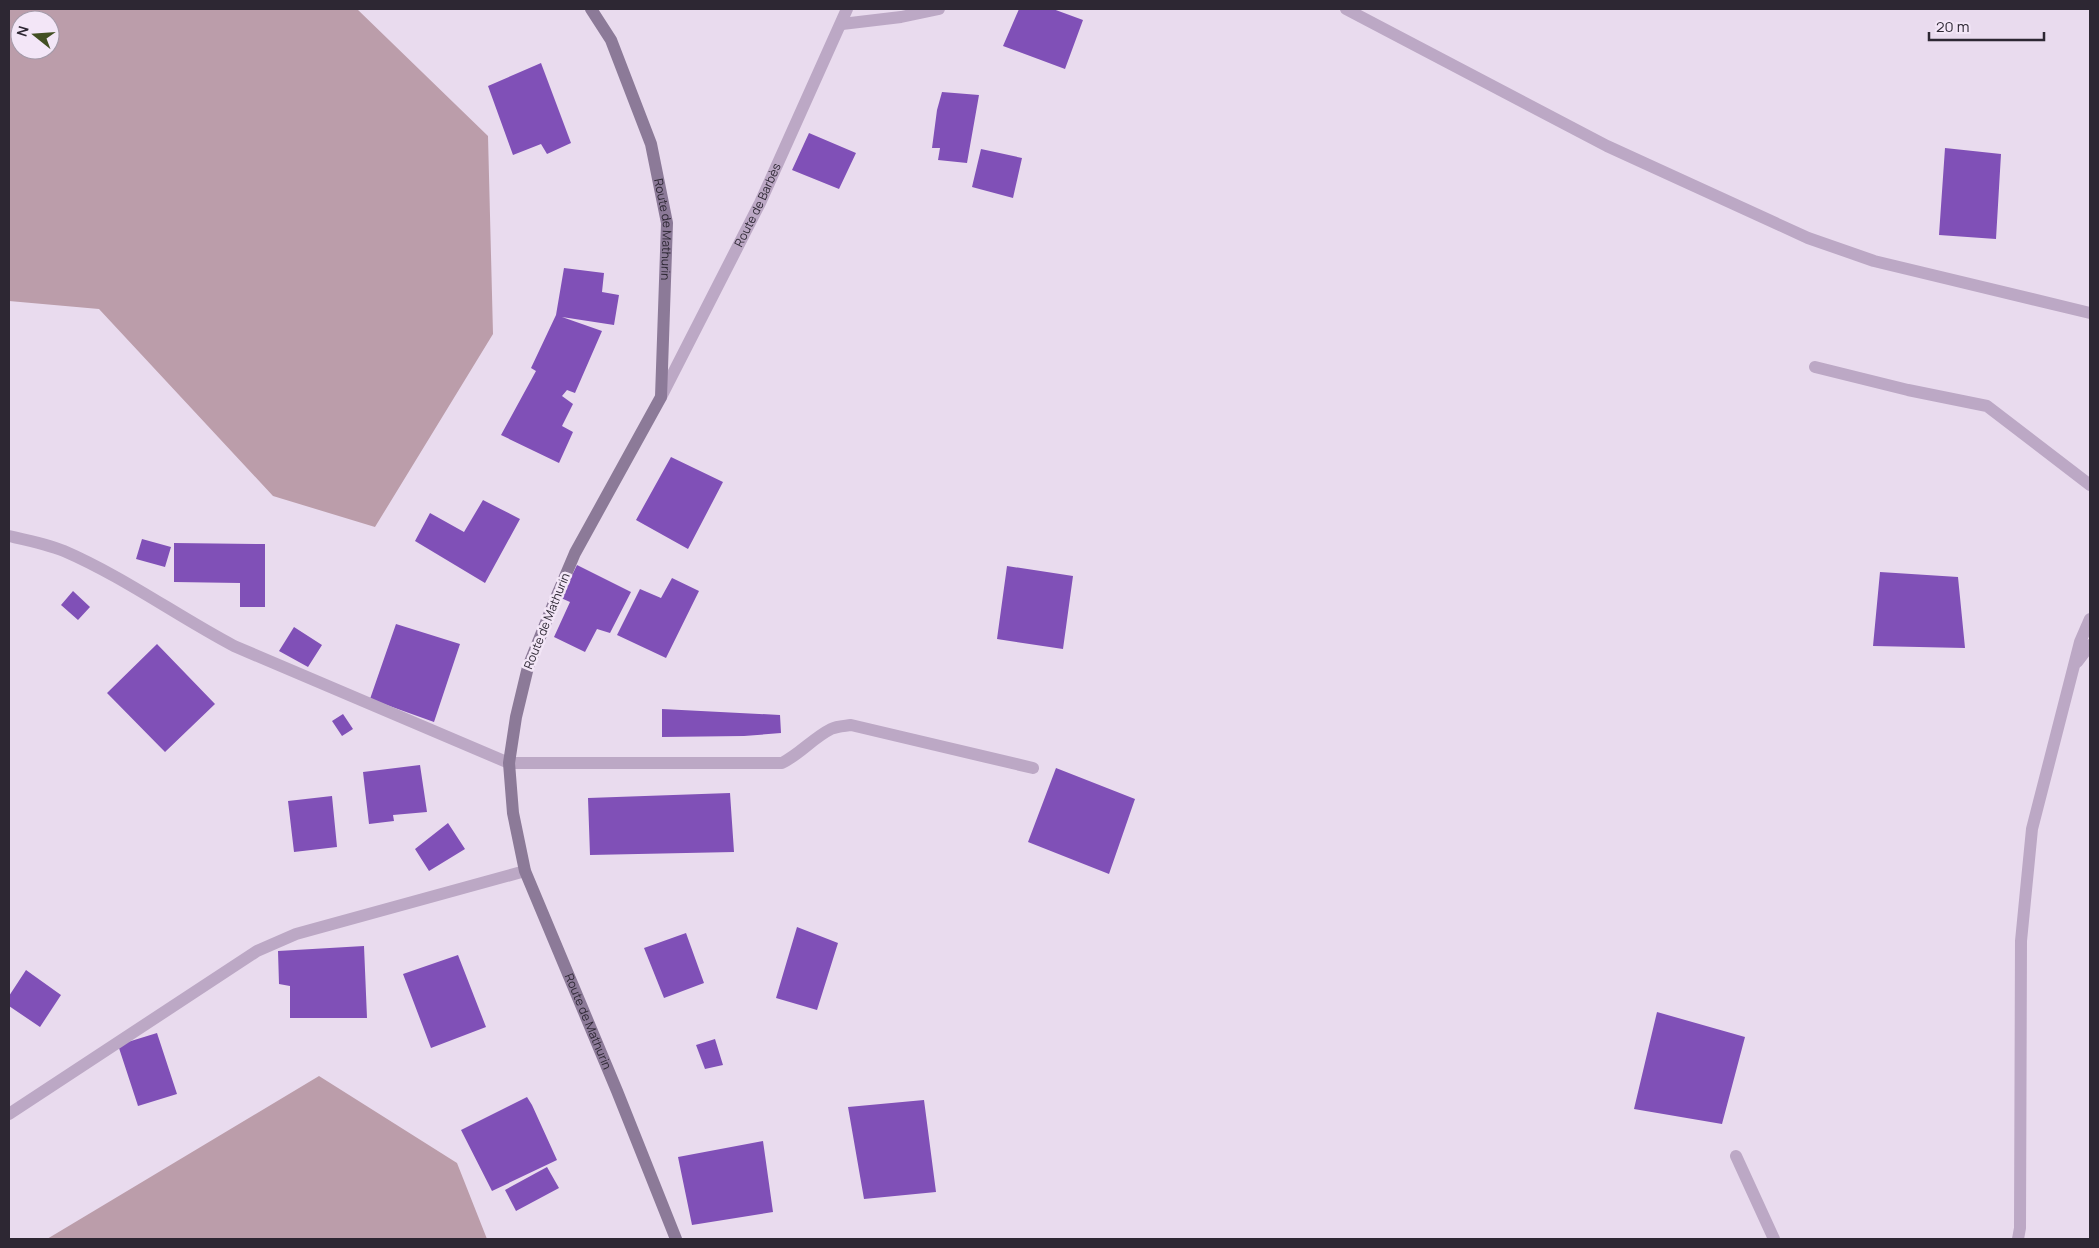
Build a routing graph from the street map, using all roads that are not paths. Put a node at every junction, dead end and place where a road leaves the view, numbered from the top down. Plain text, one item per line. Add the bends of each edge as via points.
1 (591, 9) edge
2 (847, 9) edge
3 (939, 9) edge
4 (1346, 9) edge
5 (842, 24) junction
6 (2090, 313) edge
7 (1815, 367) dead end
8 (661, 397) junction
9 (2090, 485) edge
10 (9, 536) edge
11 (2090, 619) edge
12 (2090, 645) edge
13 (2074, 666) junction
14 (509, 763) junction
15 (1033, 768) dead end
16 (525, 871) junction
17 (9, 1114) edge
18 (1736, 1156) dead end
19 (676, 1239) edge
20 (1774, 1239) edge
21 (2018, 1239) edge

1 - 8 street, Route de Mathurin via 611,40 651,144 667,223
2 - 5 street, Route de Barbès
3 - 5 street
4 - 6 street via 1608,146 1808,238 1874,261
5 - 8 street, Route de Barbès via 760,203
7 - 9 street via 1987,406
8 - 14 street, Route de Mathurin via 575,553 552,608 528,668
10 - 14 street via 62,550 234,646
11 - 13 street
12 - 13 street
13 - 21 street via 2032,829 2022,941
14 - 15 street via 782,763 795,757 821,735 834,728 851,725
14 - 16 street, Route de Mathurin via 513,813
16 - 17 street via 276,942 257,951
16 - 19 street, Route de Mathurin
18 - 20 street

